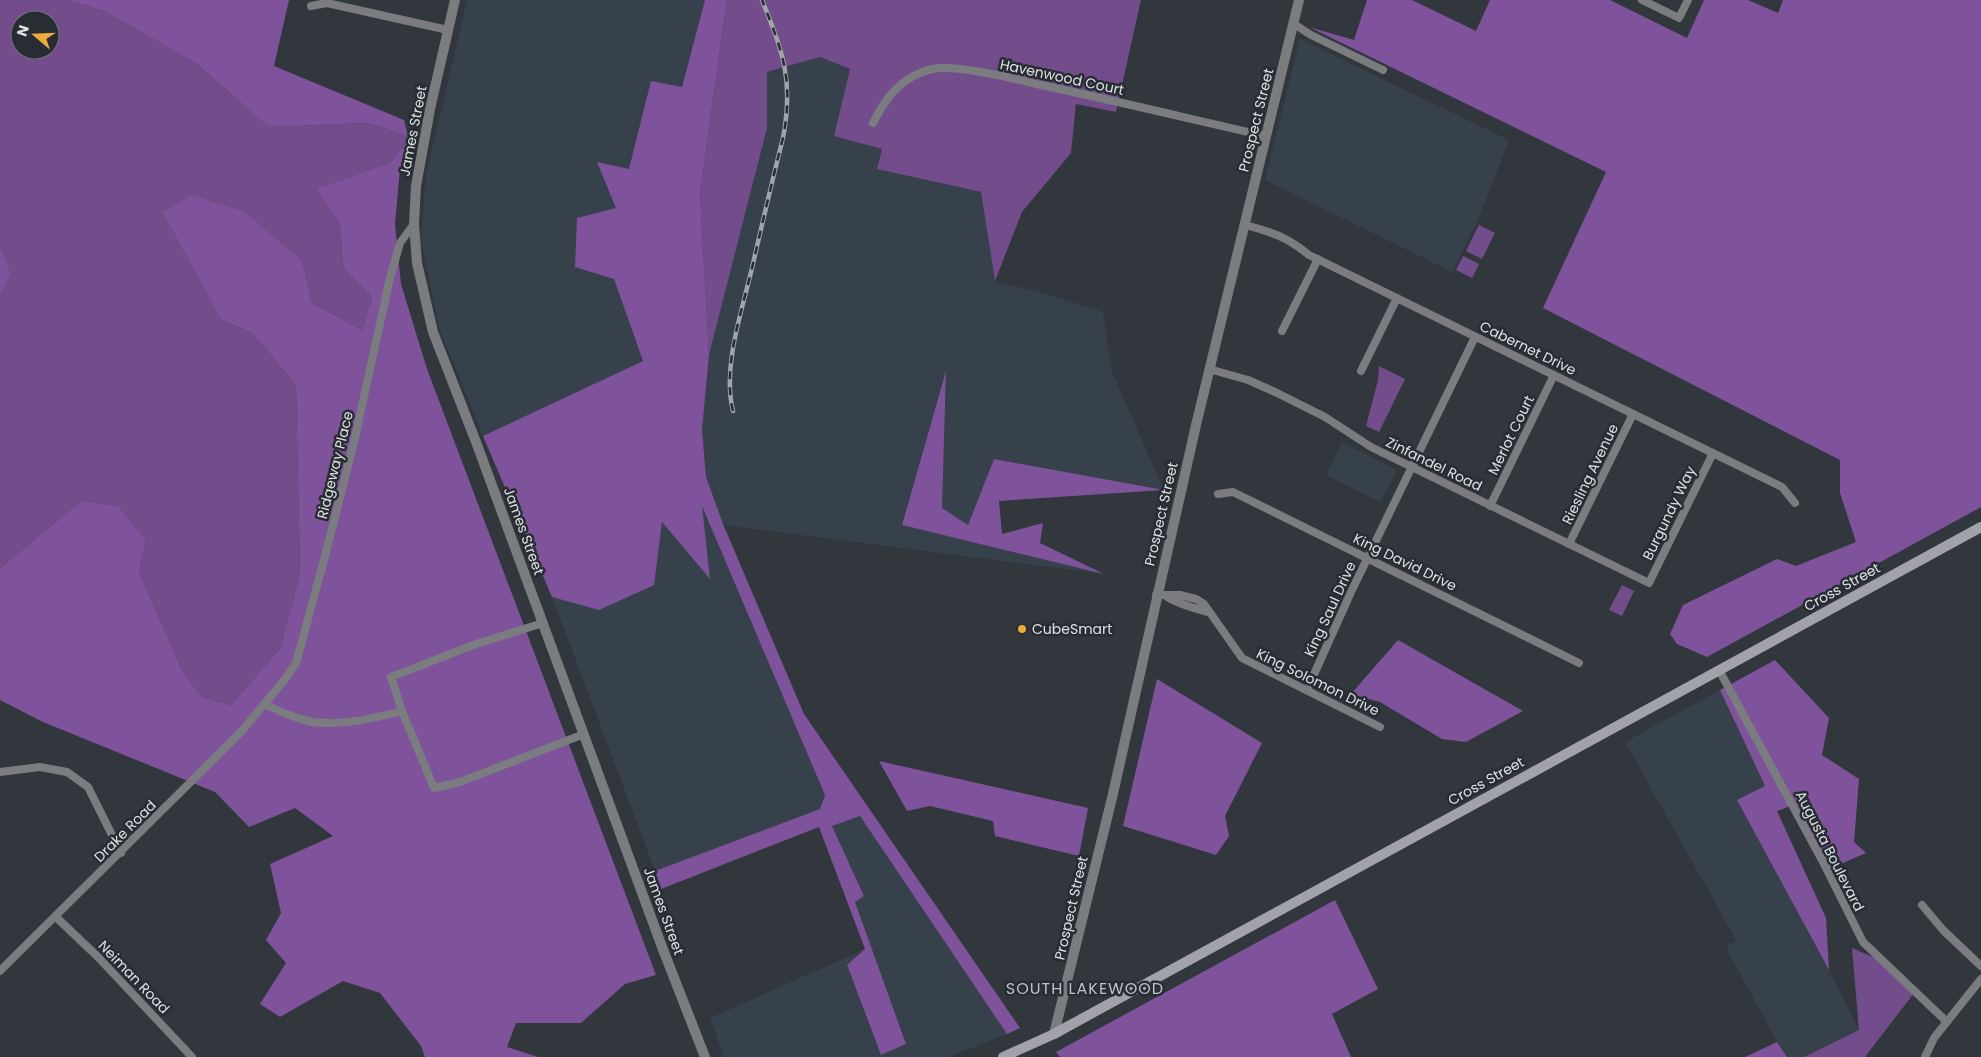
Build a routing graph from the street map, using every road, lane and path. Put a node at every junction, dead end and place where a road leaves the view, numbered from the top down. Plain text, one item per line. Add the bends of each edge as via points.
1 (454, 0) edge
2 (1299, 0) edge
3 (1642, 0) edge
4 (1688, 0) edge
5 (311, 6) dead end
6 (1294, 24) junction
7 (448, 30) junction
8 (1383, 70) dead end
9 (873, 123) dead end
10 (1266, 136) junction
11 (414, 224) junction
12 (1245, 226) junction
13 (1318, 259) junction
14 (1397, 298) junction
15 (1282, 331) dead end
16 (1476, 337) junction
17 (1210, 369) junction
18 (1361, 371) dead end
19 (1554, 375) junction
20 (1633, 414) junction
21 (1712, 453) junction
22 (1412, 467) junction
23 (1218, 494) dead end
24 (1795, 503) dead end
25 (1490, 506) junction
26 (1981, 527) edge
27 (1569, 544) junction
28 (1368, 557) junction
29 (1648, 584) joint
30 (1161, 596) junction
31 (543, 622) junction
32 (1579, 662) dead end
33 (1719, 670) junction
34 (1307, 690) junction
35 (264, 704) junction
36 (402, 711) junction
37 (1380, 727) dead end
38 (584, 734) junction
39 (0, 772) edge
40 (121, 853) junction
41 (1922, 905) dead end
42 (56, 917) junction
43 (1981, 966) edge
44 (0, 972) edge
45 (1981, 979) edge
46 (1947, 1022) junction
47 (1054, 1034) junction
48 (192, 1057) edge
49 (705, 1057) edge
50 (1003, 1057) edge
51 (1925, 1057) edge

1 - 7 street, James Street
2 - 6 street, Prospect Street
3 - 4 street via 1679,18
5 - 7 street via 327,3
6 - 8 street
6 - 10 street, Prospect Street
7 - 11 street, James Street via 416,186
9 - 10 street, Havenwood Court via 883,103 909,77 946,67 1010,78
10 - 12 street, Prospect Street
11 - 31 street, James Street via 417,263 433,332
11 - 35 street, Ridgeway Place via 400,243 390,278 354,442 301,650 286,678
12 - 13 street, Cabernet Drive via 1275,233
12 - 17 street, Prospect Street
13 - 14 street, Cabernet Drive
13 - 15 street
14 - 16 street, Cabernet Drive
14 - 18 street
16 - 19 street, Cabernet Drive
16 - 22 street, King Saul Drive
17 - 22 street, Zinfandel Road via 1275,392 1326,417 1371,447
17 - 30 street, Prospect Street
19 - 20 street, Cabernet Drive
19 - 25 street, Merlot Court
20 - 21 street, Cabernet Drive
20 - 27 street, Riesling Avenue
21 - 24 street, Cabernet Drive via 1782,487
21 - 29 street, Burgundy Way
22 - 25 street, Zinfandel Road
22 - 28 street, King Saul Drive
23 - 28 street, King David Drive via 1233,492
25 - 27 street, Zinfandel Road
26 - 33 main road, Cross Street
27 - 29 street, Zinfandel Road
28 - 32 street, King David Drive
28 - 34 street, King Saul Drive
30 - 34 street, King Solomon Drive via 1180,594 1204,604 1242,658
30 - 47 street, Prospect Street
31 - 36 street via 391,677
31 - 38 street, James Street
33 - 46 street, Augusta Boulevard via 1863,942
33 - 47 main road, Cross Street
34 - 37 street, King Solomon Drive
35 - 36 street via 322,723
35 - 40 street, Drake Road via 240,733
36 - 38 street via 434,788 460,782
38 - 49 street, James Street
39 - 40 street via 40,767 67,772 88,787
40 - 42 street, Drake Road
41 - 43 street
42 - 44 street, Drake Road
42 - 48 street, Neiman Road
45 - 46 street
46 - 51 street
47 - 50 main road, Cross Street

